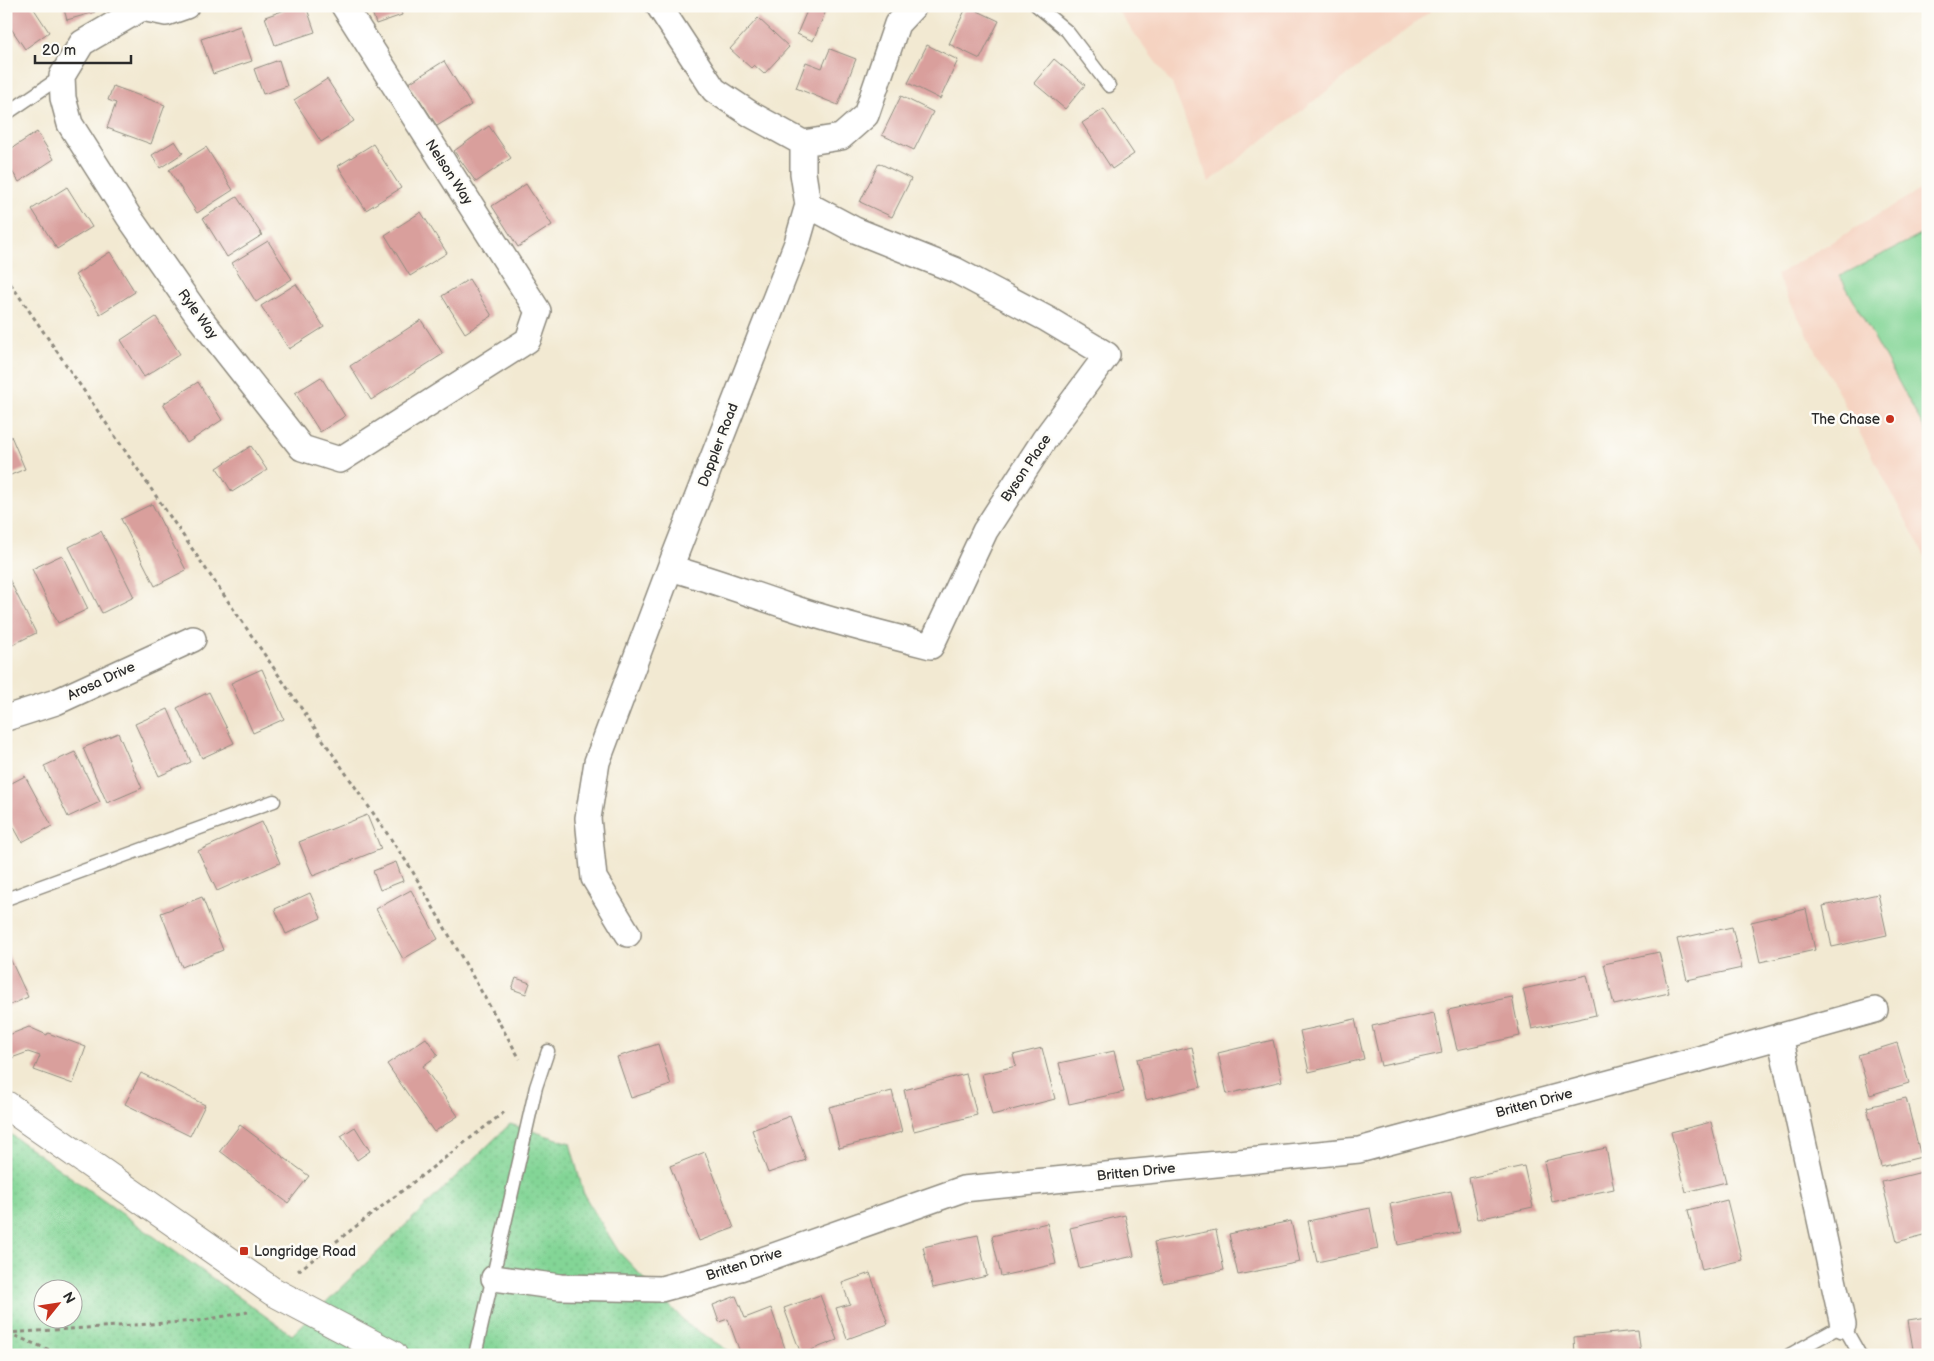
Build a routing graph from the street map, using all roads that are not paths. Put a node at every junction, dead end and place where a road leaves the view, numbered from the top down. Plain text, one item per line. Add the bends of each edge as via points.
1 (186, 6) edge
2 (344, 6) edge
3 (659, 6) edge
4 (914, 6) edge
5 (1037, 6) edge
6 (141, 7) edge
7 (62, 76) junction
8 (1109, 86) dead end
9 (6, 114) edge
10 (803, 143) junction
11 (808, 206) junction
12 (528, 340) joint
13 (670, 568) junction
14 (193, 639) dead end
15 (6, 718) edge
16 (274, 801) dead end
17 (6, 899) edge
18 (628, 934) dead end
19 (1875, 1010) dead end
20 (1780, 1036) junction
21 (548, 1050) dead end
22 (6, 1105) edge
23 (494, 1278) junction
24 (1843, 1324) junction
25 (393, 1355) edge
26 (475, 1355) edge
27 (1788, 1355) edge
28 (1860, 1355) edge

1 - 6 street via 166,13
2 - 12 street, Nelson Way via 538,311
3 - 10 street via 714,90
4 - 10 street via 897,24 866,115 841,137
5 - 8 lane via 1067,31
6 - 7 street via 82,43
7 - 9 lane
7 - 12 street, Ryle Way via 62,98 70,124 129,217 199,317 302,448 340,460
10 - 11 street, Doppler Road
11 - 13 street, Doppler Road via 797,243
11 - 13 street, Byson Place via 855,230 954,270 1107,354 1044,440 984,531 930,646 859,628
13 - 18 street, Doppler Road via 598,762 588,818 594,878
14 - 15 street, Arosa Drive via 56,702
16 - 17 lane
19 - 20 street, Britten Drive
20 - 23 street, Britten Drive via 1358,1150 963,1189 740,1268 661,1289 560,1287
20 - 24 street
21 - 23 lane via 536,1087
22 - 25 street via 272,1292
23 - 26 lane
24 - 27 lane
24 - 28 lane

